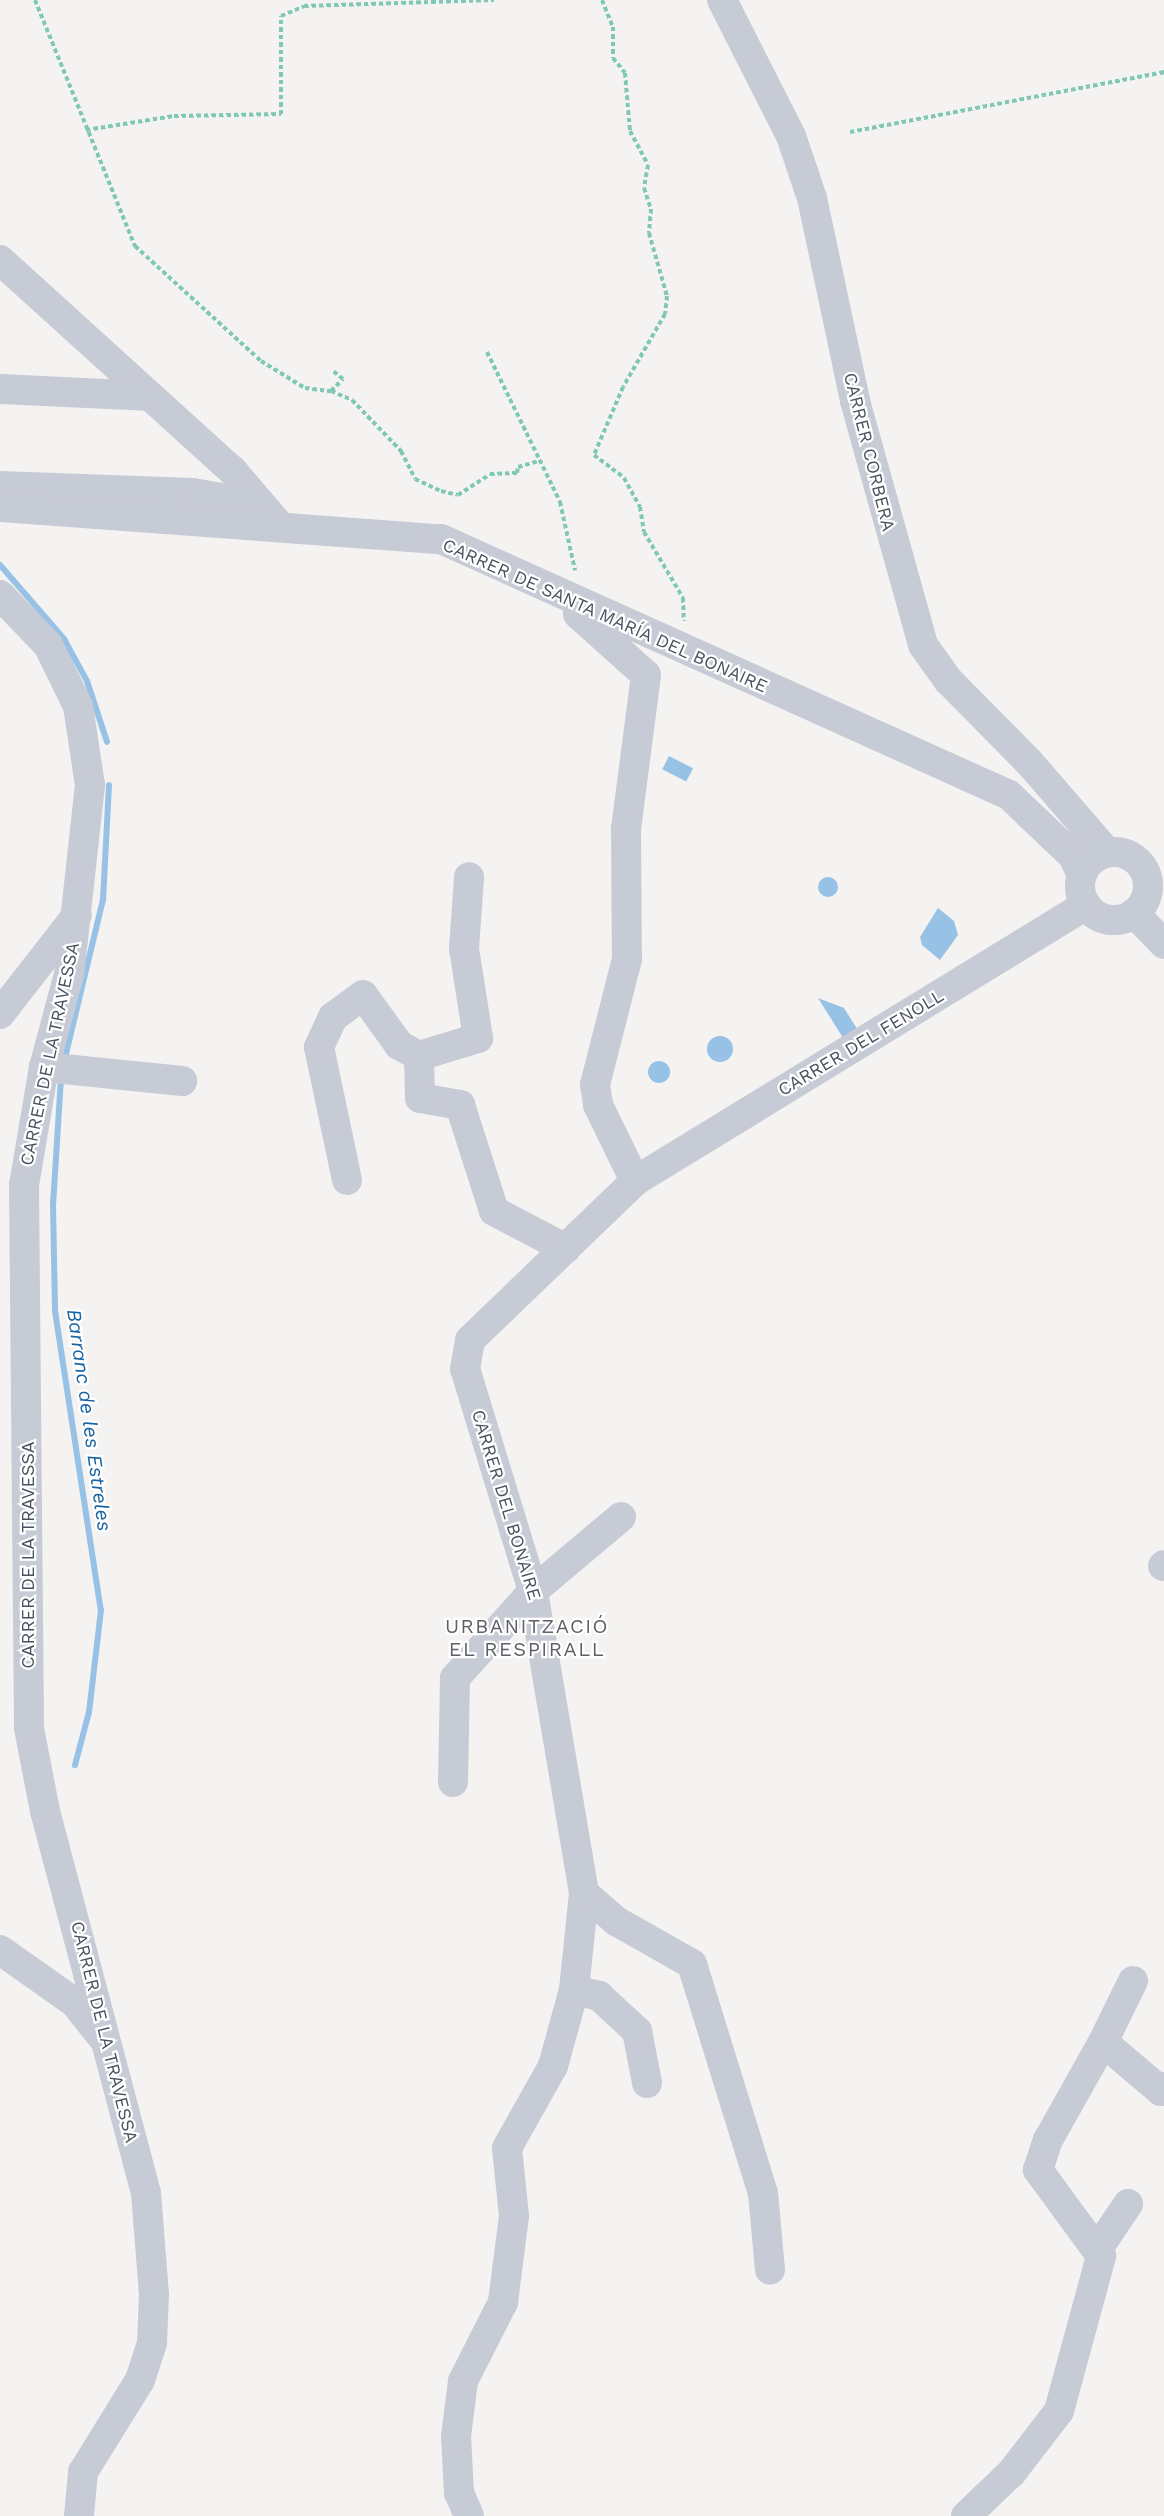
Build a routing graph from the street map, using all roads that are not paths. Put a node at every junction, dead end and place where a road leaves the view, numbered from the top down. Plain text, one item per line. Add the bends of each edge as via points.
1 (722, 0) edge
2 (0, 260) edge
3 (0, 389) edge
4 (146, 396) junction
5 (206, 446) junction
6 (0, 486) edge
7 (189, 506) junction
8 (0, 507) edge
9 (269, 515) junction
10 (551, 590) junction
11 (0, 595) edge
12 (1107, 852) junction
13 (1082, 875) junction
14 (469, 877) dead end
15 (1086, 905) junction
16 (1148, 905) edge
17 (78, 914) junction
18 (1164, 944) edge
19 (0, 1014) edge
20 (419, 1056) junction
21 (44, 1067) junction
22 (182, 1081) dead end
23 (347, 1180) dead end
24 (635, 1181) junction
25 (566, 1249) junction
26 (621, 1517) dead end
27 (533, 1591) junction
28 (453, 1782) dead end
29 (584, 1893) junction
30 (0, 1950) edge
31 (1133, 1981) dead end
32 (574, 1990) junction
33 (1103, 2042) junction
34 (107, 2044) junction
35 (647, 2083) dead end
36 (1164, 2087) edge
37 (1128, 2204) dead end
38 (1099, 2247) junction
39 (770, 2270) dead end
40 (79, 2516) edge
41 (469, 2516) edge
42 (966, 2516) edge

1 - 12 street, CARRER CORBERA via 791,136 812,198 855,401 923,645 948,680 1029,762
2 - 4 street
3 - 4 street
4 - 5 street
5 - 7 street
5 - 9 street
6 - 7 street
7 - 8 street, CARRER DE SANTA MARÍA DEL BONAIRE
7 - 9 street, CARRER DE SANTA MARÍA DEL BONAIRE
9 - 10 street, CARRER DE SANTA MARÍA DEL BONAIRE via 441,539
10 - 13 street, CARRER DE SANTA MARÍA DEL BONAIRE via 682,652 1009,795 1073,856
10 - 24 street via 646,675 626,828 627,959 595,1086 598,1105
11 - 17 street, CARRER DE LA TRAVESSA via 48,645 78,706 86,737 90,784
12 - 13 street
12 - 16 street via 1137,861 1147,880
13 - 15 street
14 - 20 street via 464,949 478,1038
15 - 16 street via 1113,920
15 - 24 street, CARRER DEL FENOLL
16 - 18 street
17 - 19 street
17 - 21 street, CARRER DE LA TRAVESSA via 69,974
20 - 23 street via 399,1045 363,995 333,1017 319,1047
20 - 25 street via 420,1098 460,1105 494,1212
21 - 22 street
21 - 34 street, CARRER DE LA TRAVESSA via 28,1145 21,1231 30,1475 29,1728 45,1811
24 - 25 street, CARRER DEL BONAIRE
25 - 27 street, CARRER DEL BONAIRE via 470,1340 465,1369
26 - 27 street
27 - 28 street via 455,1678
27 - 29 street, CARRER DEL BONAIRE
29 - 32 street, CARRER DEL BONAIRE
29 - 39 street via 616,1921 692,1964 763,2193
30 - 34 street via 75,2003
31 - 33 street
32 - 35 street via 599,1996 637,2031
32 - 41 street, CARRER DEL BONAIRE via 553,2066 507,2148 514,2216 511,2267 503,2302 462,2380 456,2436 459,2493
33 - 36 street via 1161,2091
33 - 38 street via 1048,2140 1038,2170
34 - 40 street, CARRER DE LA TRAVESSA via 146,2193 152,2333 140,2380 83,2472
37 - 38 street
38 - 42 street via 1067,2397 1012,2472

